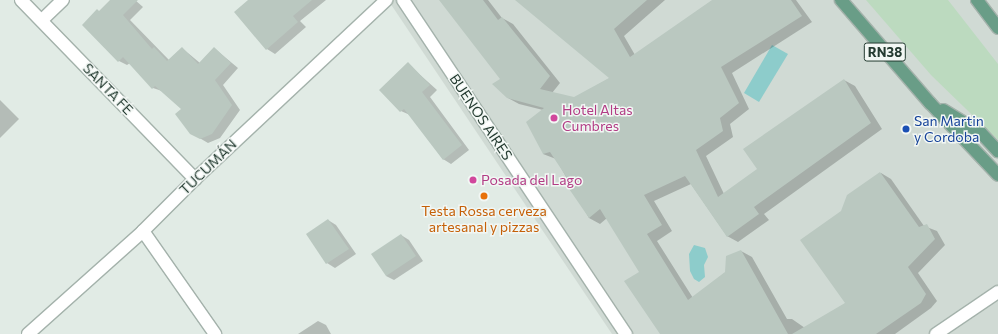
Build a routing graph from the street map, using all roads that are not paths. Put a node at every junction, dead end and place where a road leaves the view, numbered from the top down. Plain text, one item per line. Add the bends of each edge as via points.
1 (21, 0) edge
2 (63, 0) edge
3 (386, 0) edge
4 (403, 0) edge
5 (841, 0) edge
6 (853, 0) edge
7 (977, 0) edge
8 (42, 20) junction
9 (859, 23) junction
10 (998, 28) edge
11 (930, 103) junction
12 (998, 151) edge
13 (998, 175) edge
14 (195, 178) junction
15 (144, 231) junction
16 (998, 292) edge
17 (28, 334) edge
18 (215, 334) edge
19 (626, 334) edge
20 (936, 334) edge

1 - 8 street, SANTA FE
2 - 8 street
3 - 14 street, TUCUMÁN
4 - 19 street, BUENOS AIRES
5 - 9 main road, RN38
6 - 9 main road
7 - 10 main road
8 - 14 street, SANTA FE
9 - 11 main road, RN38
11 - 12 main road via 981,133
11 - 13 main road, RN38
14 - 15 street, TUCUMÁN
15 - 17 street, TUCUMÁN
15 - 18 street
16 - 20 street

